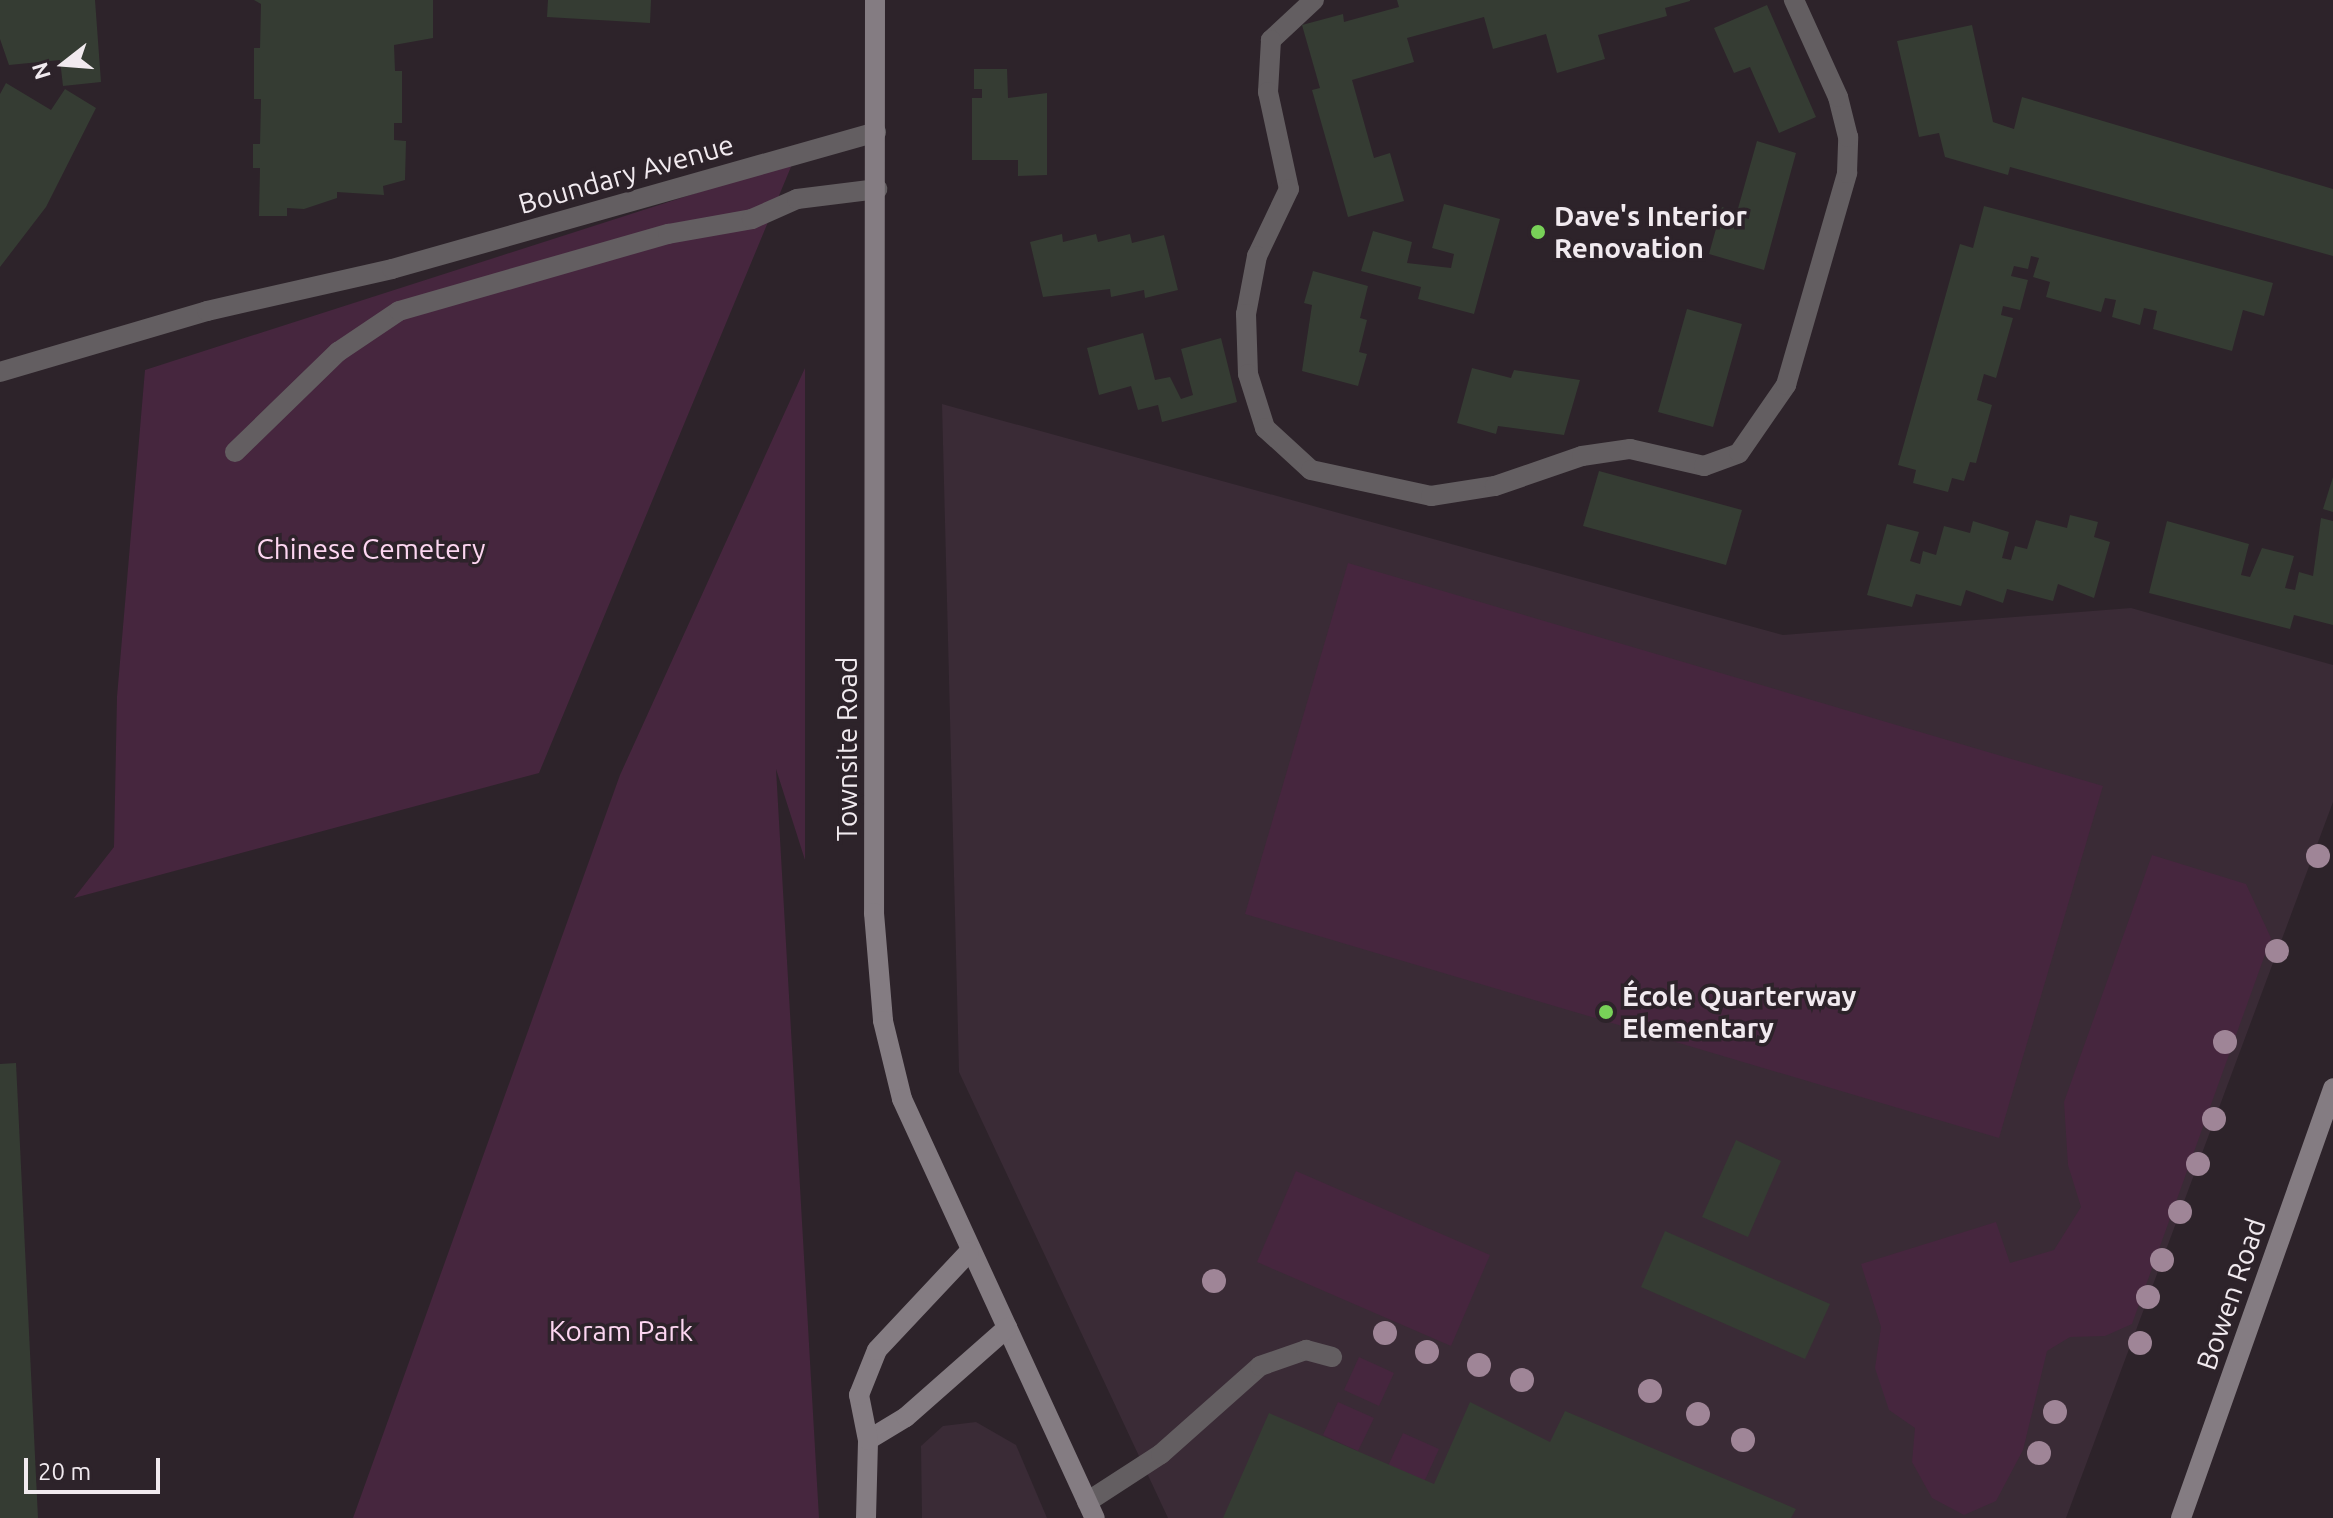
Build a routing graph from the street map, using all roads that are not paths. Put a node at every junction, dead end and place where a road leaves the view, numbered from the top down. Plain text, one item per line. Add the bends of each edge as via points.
1 (875, 0) edge
2 (1314, 0) edge
3 (1794, 0) edge
4 (876, 132) junction
5 (877, 189) junction
6 (0, 372) edge
7 (235, 452) dead end
8 (2333, 1088) edge
9 (969, 1252) junction
10 (1007, 1328) junction
11 (1332, 1357) dead end
12 (868, 1440) junction
13 (1091, 1510) edge
14 (866, 1518) edge
15 (2181, 1518) edge

1 - 4 street, Townsite Road
2 - 3 street via 1271,40 1268,92 1289,189 1257,256 1246,314 1248,374 1265,428 1311,470 1431,496 1495,486 1582,456 1618,451 1704,466 1739,453 1786,385 1847,173 1848,137 1838,97
4 - 5 street, Townsite Road
4 - 6 street, Boundary Avenue via 392,269 207,311
5 - 7 street via 797,199 752,219 668,234 399,311 317,369
5 - 9 street, Townsite Road via 874,913 883,1021 902,1099
8 - 15 street, Bowen Road
9 - 10 street, Townsite Road
9 - 12 street via 877,1350 859,1395
10 - 12 street via 906,1417
10 - 13 street, Townsite Road
11 - 13 street via 1306,1350 1260,1366
12 - 14 street

